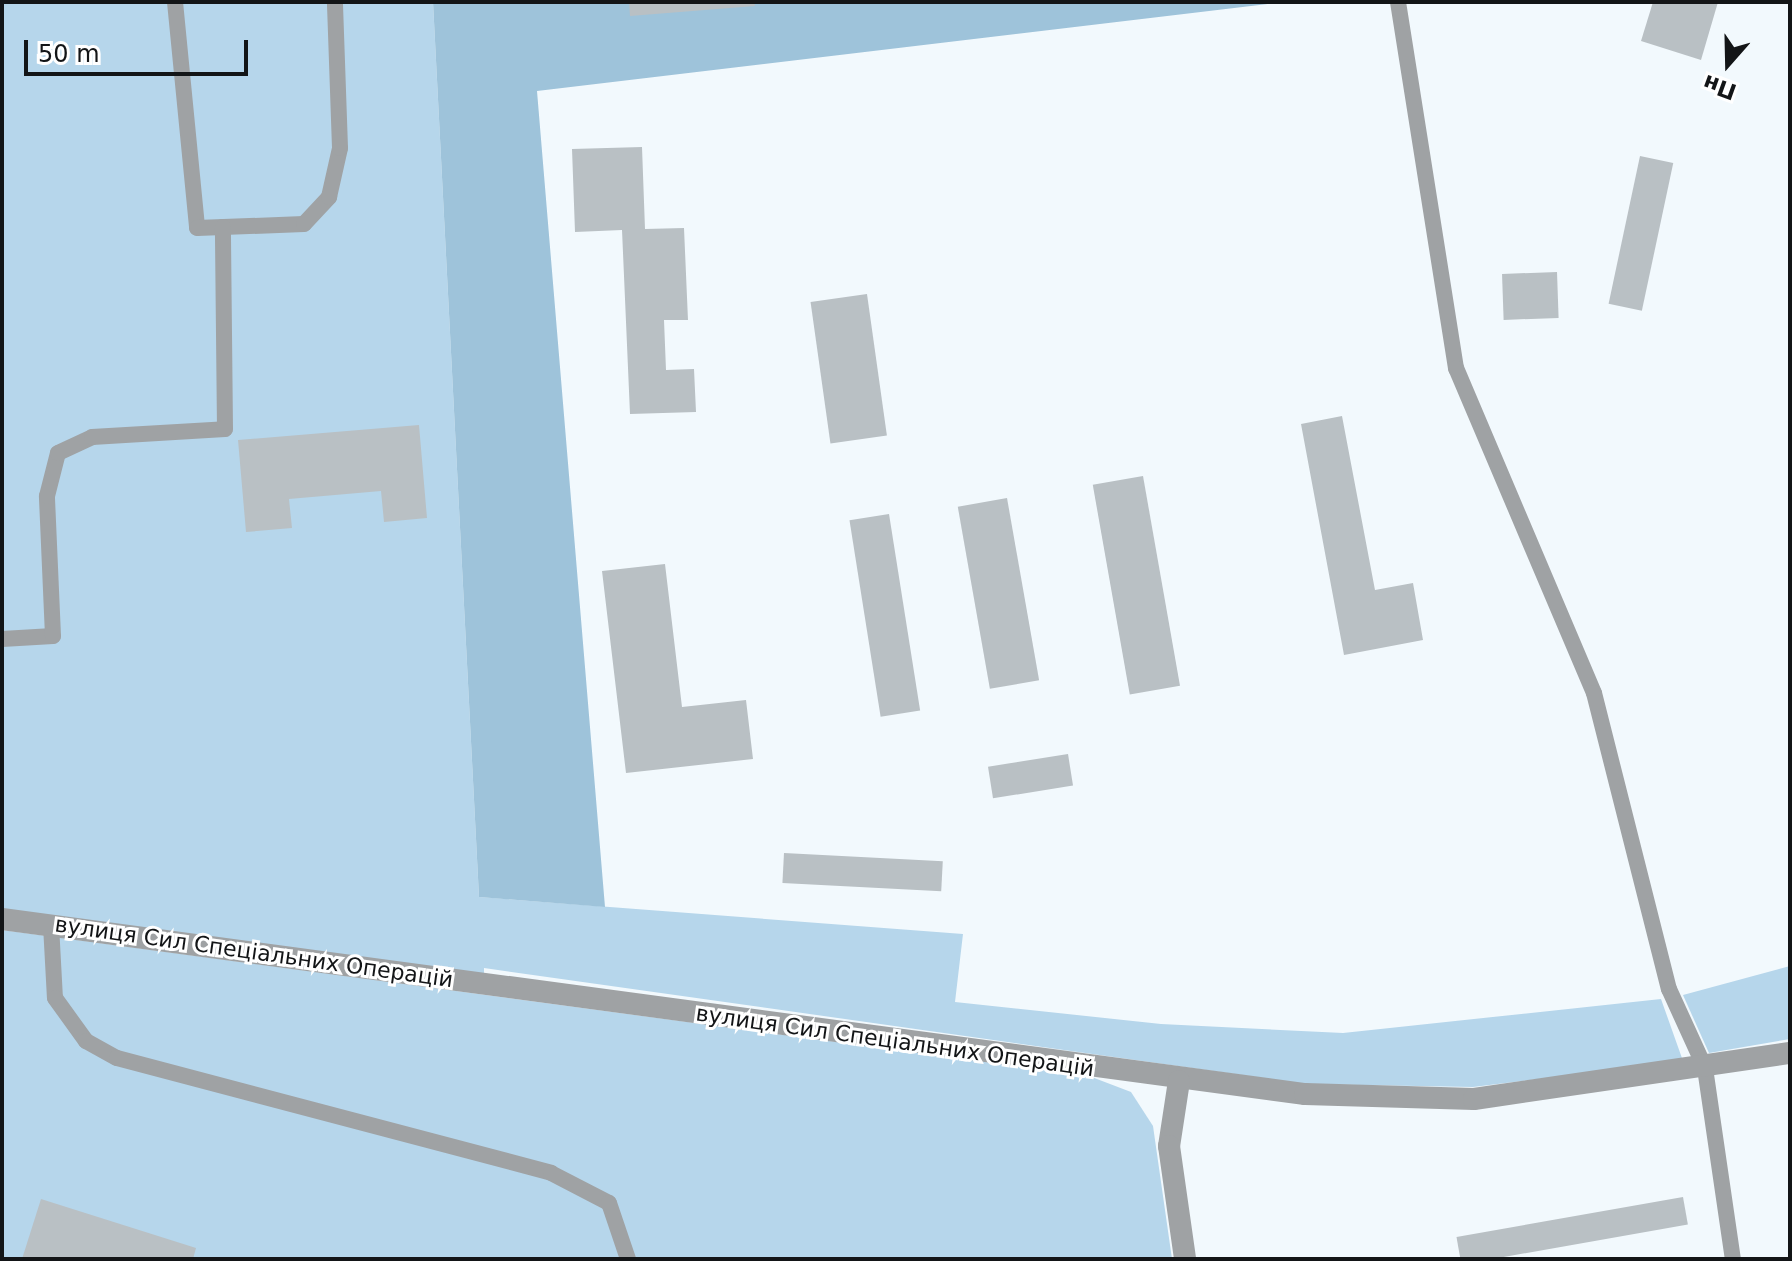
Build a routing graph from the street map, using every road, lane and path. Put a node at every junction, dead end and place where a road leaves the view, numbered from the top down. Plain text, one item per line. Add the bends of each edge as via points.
1 (175, 2) edge
2 (335, 2) edge
3 (1398, 2) edge
4 (223, 227) junction
5 (2, 639) edge
6 (2, 919) edge
7 (51, 925) junction
8 (1790, 1053) edge
9 (1705, 1068) junction
10 (1179, 1081) junction
11 (628, 1259) edge
12 (1185, 1259) edge
13 (1733, 1259) edge

1 - 4 lane via 197,228
2 - 4 lane via 340,148 329,197 304,224
3 - 9 lane via 1456,368 1594,693 1669,989
4 - 5 lane via 225,429 92,437 58,453 47,496 53,636
6 - 7 street, вулиця Сил Спеціальних Операцій
7 - 10 street, вулиця Сил Спеціальних Операцій
7 - 11 lane via 55,998 86,1041 117,1058 551,1173 609,1203
8 - 9 street, вулиця Сил Спеціальних Операцій
9 - 10 street, вулиця Сил Спеціальних Операцій via 1474,1099 1305,1094
9 - 13 lane
10 - 12 street via 1169,1146

